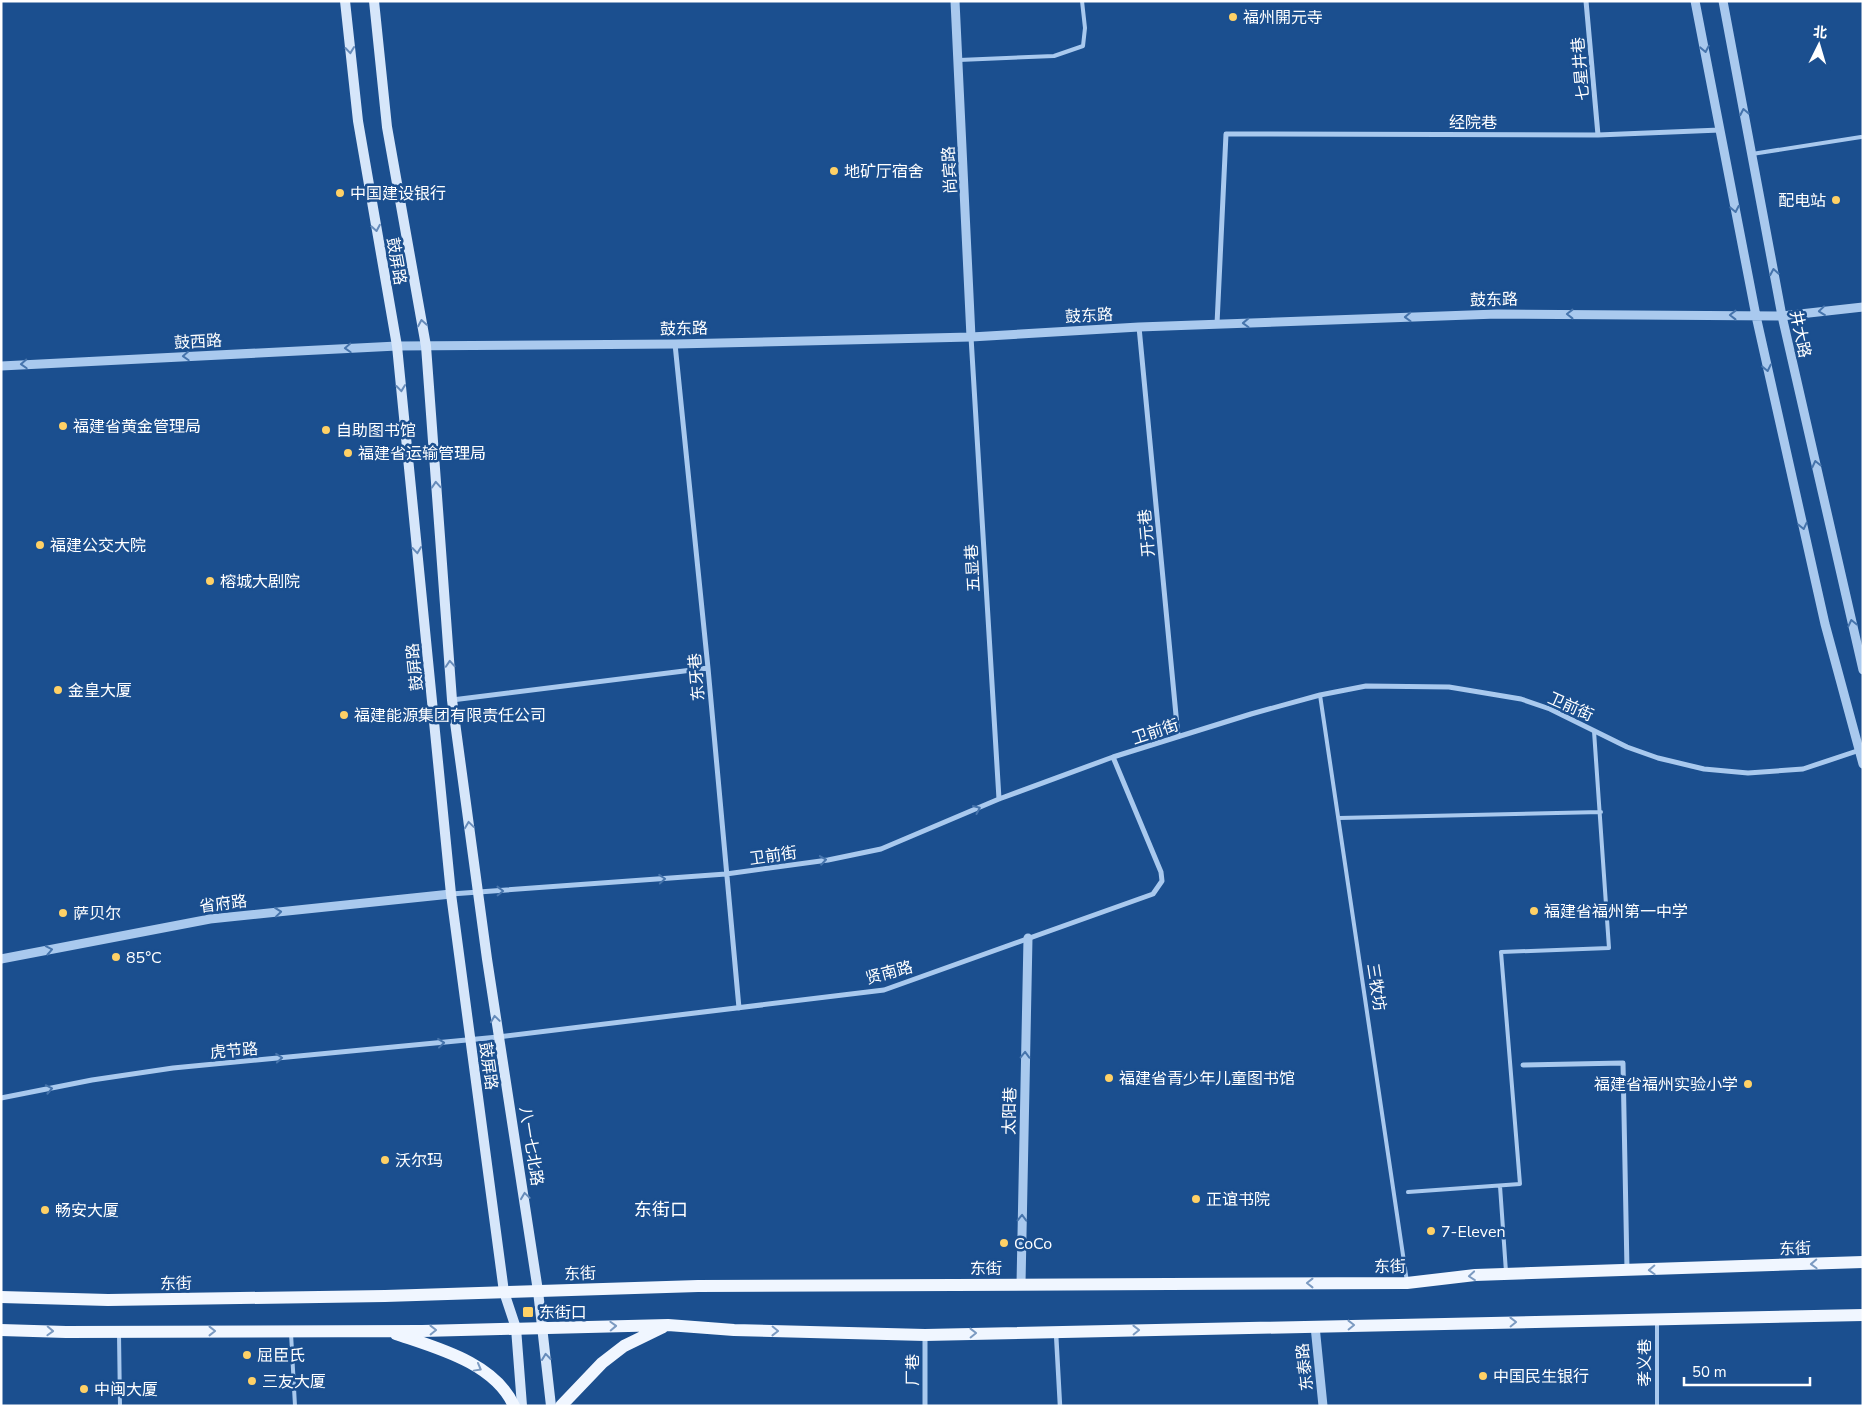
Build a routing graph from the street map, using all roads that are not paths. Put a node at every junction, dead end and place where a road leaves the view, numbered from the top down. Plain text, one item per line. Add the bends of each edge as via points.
1 (346, 1) edge
2 (374, 1) edge
3 (955, 1) edge
4 (1082, 1) edge
5 (1586, 1) edge
6 (1695, 1) edge
7 (1724, 1) edge
8 (959, 60) junction
9 (1720, 130) junction
10 (1598, 135) junction
11 (1861, 137) dead end
12 (1752, 154) junction
13 (1863, 307) edge
14 (1756, 316) junction
15 (1782, 316) junction
16 (1217, 324) junction
17 (1140, 327) junction
18 (971, 336) junction
19 (675, 344) junction
20 (397, 346) junction
21 (426, 346) junction
22 (1, 366) edge
23 (708, 668) junction
24 (1863, 670) edge
25 (1320, 695) junction
26 (452, 700) junction
27 (1594, 729) junction
28 (1178, 736) junction
29 (1860, 750) edge
30 (1113, 757) junction
31 (1863, 764) edge
32 (998, 799) junction
33 (1601, 812) junction
34 (1338, 818) junction
35 (726, 874) junction
36 (478, 891) junction
37 (451, 894) junction
38 (1028, 938) junction
39 (1, 959) edge
40 (739, 1008) junction
41 (498, 1037) junction
42 (470, 1039) junction
43 (1523, 1065) dead end
44 (1, 1098) edge
45 (1500, 1186) junction
46 (1408, 1192) dead end
47 (1863, 1262) edge
48 (1627, 1270) junction
49 (1506, 1274) junction
50 (1407, 1283) junction
51 (1021, 1284) junction
52 (538, 1291) junction
53 (504, 1292) junction
54 (1, 1297) edge
55 (1863, 1315) edge
56 (1657, 1319) junction
57 (668, 1324) junction
58 (1315, 1326) junction
59 (516, 1328) junction
60 (543, 1328) junction
61 (1, 1330) edge
62 (291, 1330) junction
63 (384, 1330) junction
64 (119, 1331) junction
65 (1056, 1331) junction
66 (925, 1335) junction
67 (120, 1406) edge
68 (295, 1406) edge
69 (514, 1406) edge
70 (522, 1406) edge
71 (551, 1406) edge
72 (561, 1406) edge
73 (925, 1406) edge
74 (1060, 1406) edge
75 (1323, 1406) edge
76 (1657, 1406) edge

1 -> 20 main road, 鼓屏路 via 358,121
21 -> 2 main road, 鼓屏路 via 387,127
3 - 8 street, 尚宾路
4 - 8 lane via 1083,46 1054,56
5 - 10 street, 七星井巷
6 -> 9 street
12 -> 7 street, 井大路
8 - 18 street, 尚宾路
9 - 10 street, 经院巷
9 -> 14 street
10 - 16 street, 经院巷 via 1226,134
11 - 12 lane
15 -> 12 street, 井大路
13 -> 15 street, 鼓东路
14 - 15 street, 鼓东路
14 -> 16 street, 鼓东路 via 1497,314
14 -> 29 street via 1825,624
24 -> 15 street, 井大路
16 - 17 street, 鼓东路
17 - 18 street, 鼓东路
17 - 28 street, 开元巷
18 - 19 street, 鼓东路
18 - 32 street, 五显巷
19 - 21 street, 鼓东路
19 - 23 street, 东牙巷
20 - 21 street, 鼓东路
20 -> 22 street, 鼓西路
20 -> 37 main road, 鼓屏路
26 -> 21 main road, 鼓屏路
23 - 26 street
23 - 35 street, 东牙巷
25 - 27 street, 卫前街 via 1366,686 1466,690 1521,698
25 - 28 street, 卫前街
25 - 34 lane, 三牧坊
36 -> 26 main road, 鼓屏路
27 - 29 street, 卫前街 via 1658,758 1704,769 1748,773 1803,769
27 - 33 lane
28 - 30 street, 卫前街
29 - 31 street
30 - 32 street, 卫前街
30 - 38 street, 贤南路 via 1162,881 1153,894
35 -> 32 street, 卫前街 via 881,849
33 - 34 lane
33 - 45 lane via 1609,948 1501,952 1520,1184
34 - 50 lane, 三牧坊
36 -> 35 street, 卫前街
35 - 40 street, 东牙巷
36 - 37 street, 卫前街
41 -> 36 main road, 八一七北路
39 -> 37 street, 省府路 via 210,919
37 - 42 main road, 鼓屏路
38 - 40 street, 贤南路 via 884,990
51 -> 38 street, 太阳巷
40 - 41 street, 贤南路
41 - 42 street, 贤南路
52 -> 41 main road, 八一七北路
44 -> 42 street, 虎节路 via 173,1068
42 - 53 main road, 鼓屏路
43 - 48 street via 1623,1063
45 - 46 lane
45 - 49 lane
47 -> 48 main road, 东街
48 - 49 main road, 东街
49 -> 50 main road, 东街
50 -> 51 main road, 东街
51 - 52 main road, 东街 via 698,1286
52 - 53 main road, 东街
52 - 60 main road, 八一七北路
53 - 54 main road, 东街 via 108,1300
53 - 59 main road, 鼓屏路
55 - 56 main road
58 -> 56 main road
56 - 76 lane, 孝义巷
60 -> 57 main road
57 -> 66 main road via 734,1330
57 - 72 main road via 624,1346 595,1370
65 -> 58 main road
58 - 75 street, 东泰路
59 - 60 main road
63 -> 59 main road
59 - 70 main road
71 -> 60 main road, 八一七北路
61 -> 64 main road
62 - 63 main road
64 -> 62 main road
62 - 68 lane
63 -> 69 main road via 428,1345 484,1371 508,1392
64 - 67 lane
66 -> 65 main road
65 - 74 street
66 - 73 street, 厂巷

